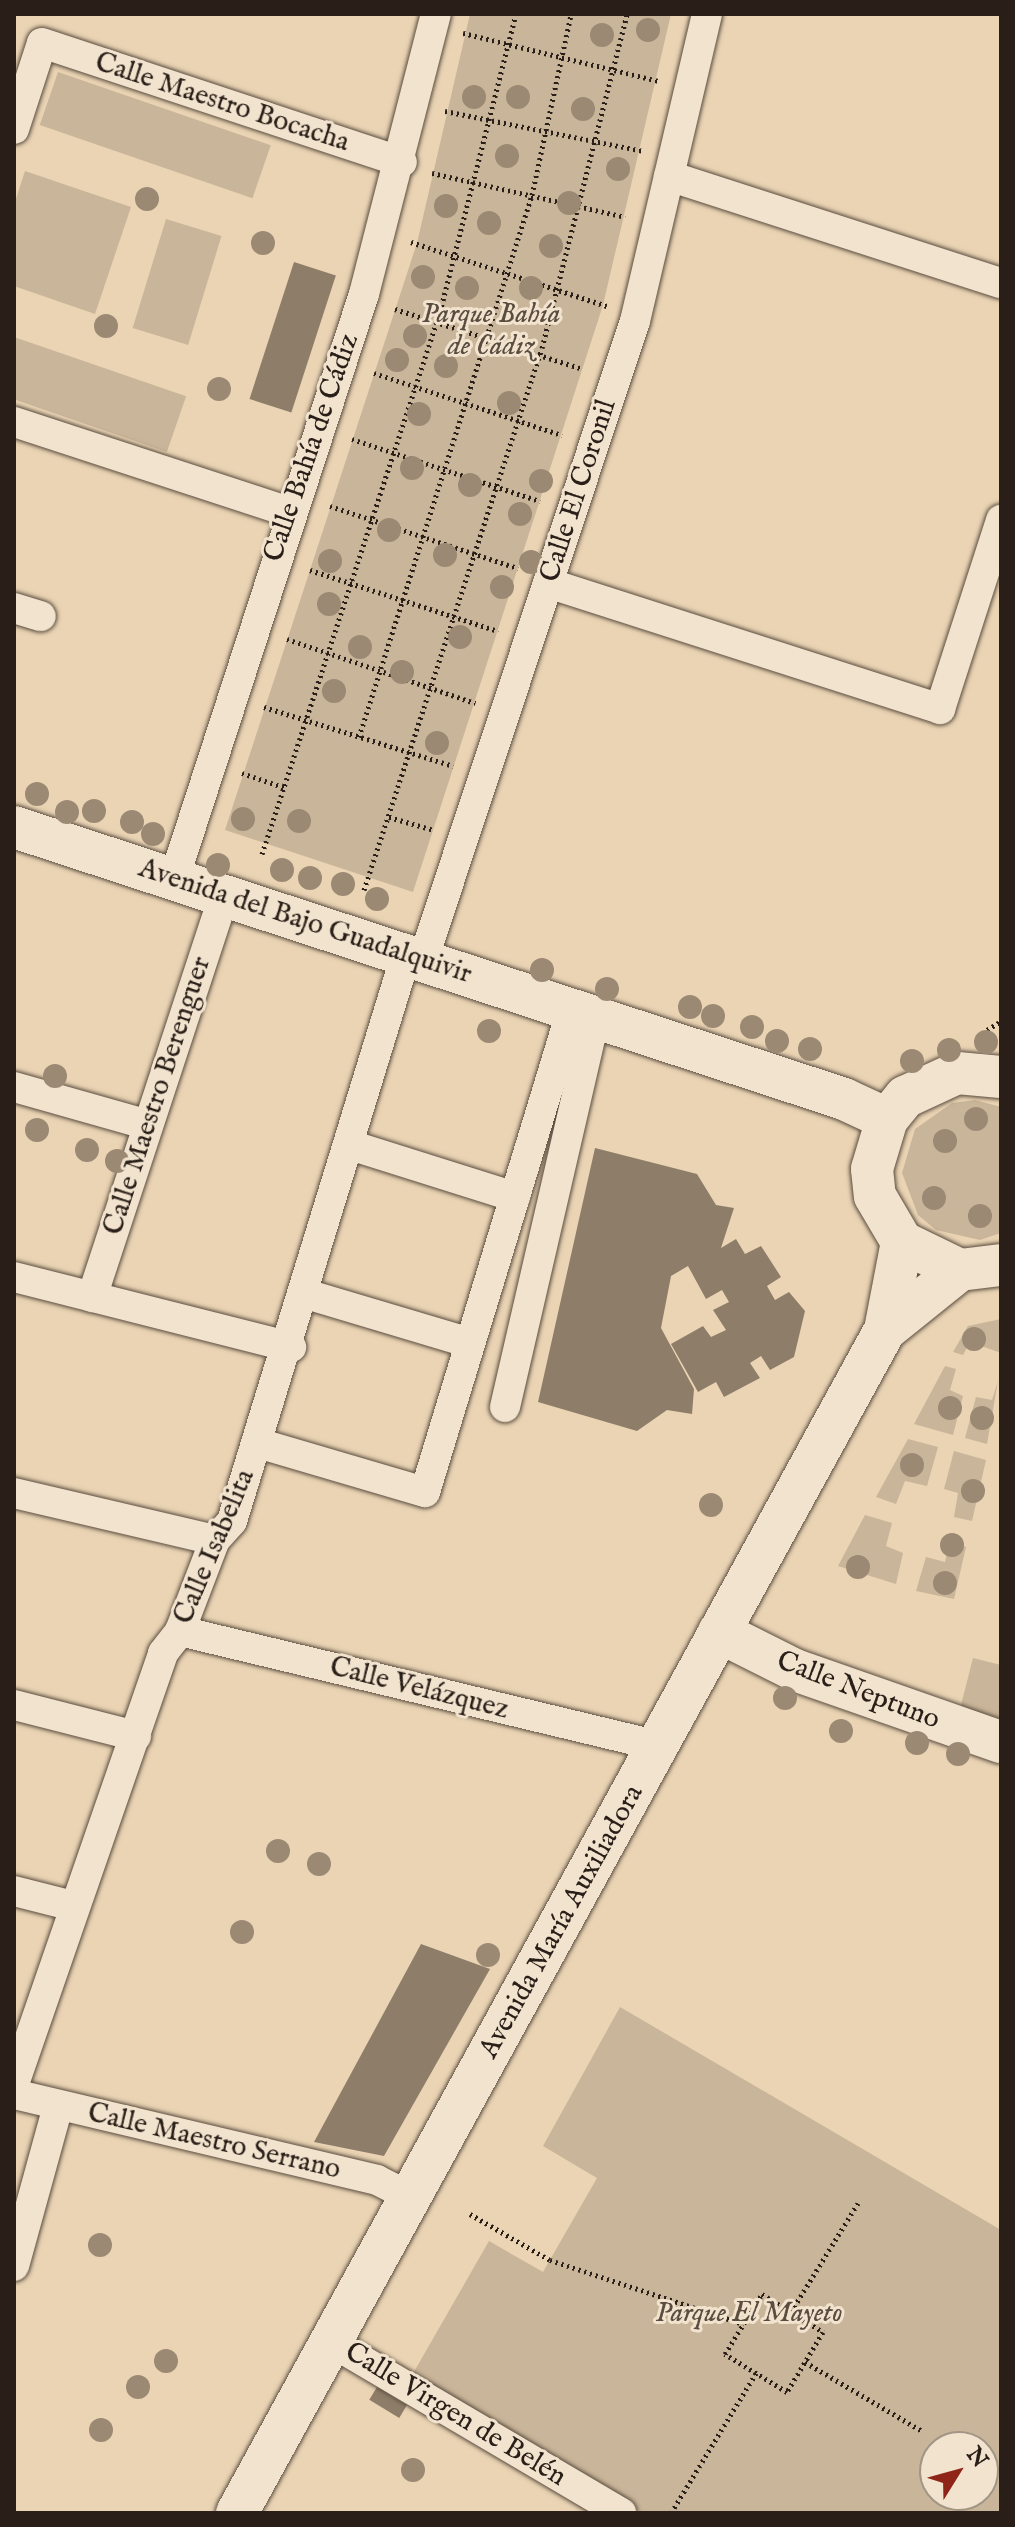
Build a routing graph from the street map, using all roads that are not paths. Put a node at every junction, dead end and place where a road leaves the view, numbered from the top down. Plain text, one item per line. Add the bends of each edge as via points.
1 (436, 14) edge
2 (707, 14) edge
3 (14, 129) edge
4 (402, 162) junction
5 (669, 176) junction
6 (1001, 283) edge
7 (14, 422) edge
8 (290, 512) junction
9 (1001, 520) edge
10 (536, 576) junction
11 (14, 827) edge
12 (174, 879) junction
13 (224, 895) junction
14 (415, 958) junction
15 (583, 1013) junction
16 (996, 1070) edge
17 (14, 1087) edge
18 (887, 1119) junction
19 (148, 1125) junction
20 (350, 1145) junction
21 (515, 1197) junction
22 (902, 1242) junction
23 (1001, 1265) edge
24 (960, 1270) junction
25 (14, 1277) edge
26 (306, 1294) junction
27 (92, 1297) junction
28 (885, 1330) junction
29 (470, 1343) junction
30 (291, 1347) junction
31 (505, 1407) dead end
32 (258, 1443) junction
33 (14, 1493) edge
34 (215, 1540) junction
35 (180, 1631) junction
36 (719, 1632) junction
37 (14, 1705) edge
38 (136, 1736) junction
39 (1001, 1742) edge
40 (658, 1746) junction
41 (14, 1891) edge
42 (73, 1906) junction
43 (14, 2084) edge
44 (14, 2094) edge
45 (58, 2106) junction
46 (412, 2198) junction
47 (14, 2266) edge
48 (331, 2342) junction
49 (237, 2513) edge
50 (621, 2513) edge

1 - 4 street, Calle Bahía de Cádiz
2 - 5 street, Calle El Coronil
3 - 4 street, Calle Maestro Bocacha via 42,43
4 - 8 street, Calle Bahía de Cádiz
5 - 6 street
5 - 10 street, Calle El Coronil via 635,321
7 - 8 street
8 - 12 street, Calle Bahía de Cádiz
9 - 10 street via 940,709
10 - 14 street, Calle El Coronil
11 - 12 street, Avenida del Bajo Guadalquivir
12 - 13 street, Avenida del Bajo Guadalquivir
13 - 14 street, Avenida del Bajo Guadalquivir
13 - 19 street, Calle Maestro Berenguer
14 - 15 street, Avenida del Bajo Guadalquivir
14 - 20 street, Calle Isabelita
15 - 18 street, Avenida del Bajo Guadalquivir
15 - 21 street
15 - 31 street
16 - 18 street via 929,1081
17 - 19 street
18 - 22 street via 876,1143 875,1196
19 - 27 street, Calle Maestro Berenguer
20 - 21 street
20 - 26 street, Calle Isabelita
21 - 29 street
22 - 24 street
22 - 28 street, Avenida María Auxiliadora
23 - 24 street
24 - 28 street, Avenida María Auxiliadora
25 - 27 street
26 - 29 street
26 - 30 street, Calle Isabelita
27 - 30 street
28 - 36 street, Avenida María Auxiliadora
29 - 32 street via 425,1492
30 - 32 street, Calle Isabelita
32 - 34 street, Calle Isabelita via 232,1521
33 - 34 street
34 - 35 street, Calle Isabelita
35 - 38 street, Calle Isabelita via 163,1653
35 - 40 street, Calle Velázquez
36 - 39 street, Calle Neptuno via 795,1670
36 - 40 street, Avenida María Auxiliadora
37 - 38 street
38 - 42 street, Calle Isabelita
40 - 46 street, Avenida María Auxiliadora
41 - 42 street
42 - 43 street, Calle Isabelita
44 - 45 street, Calle Maestro Serrano
45 - 46 street, Calle Maestro Serrano via 377,2180
45 - 47 street
46 - 48 street, Avenida María Auxiliadora
48 - 49 street, Avenida María Auxiliadora
48 - 50 street, Calle Virgen de Belén

